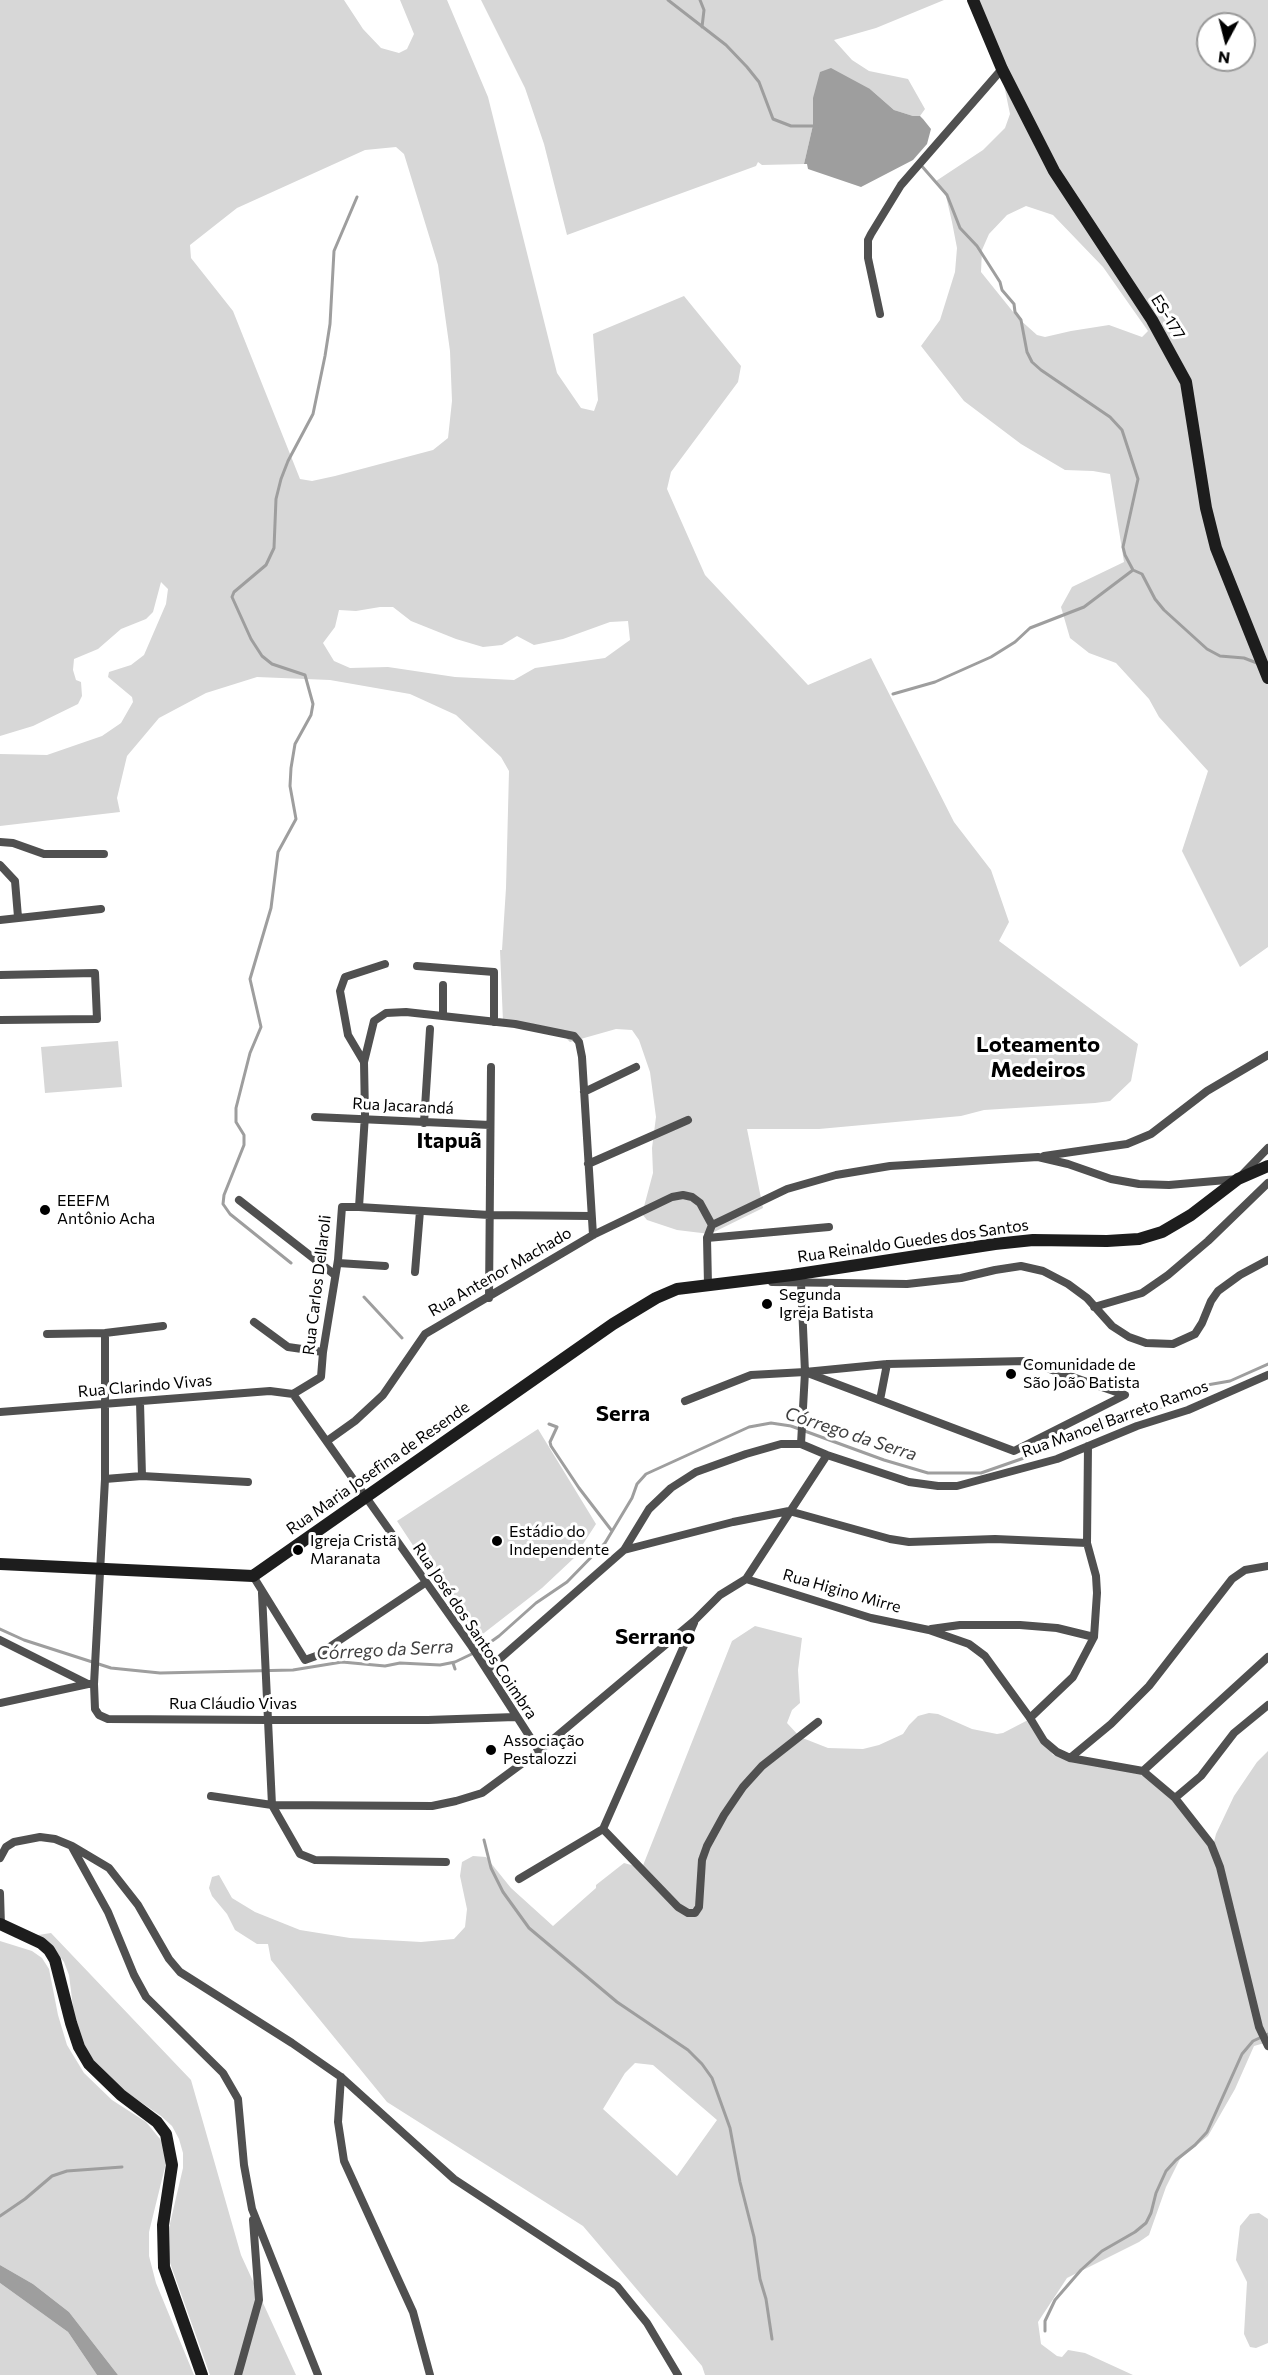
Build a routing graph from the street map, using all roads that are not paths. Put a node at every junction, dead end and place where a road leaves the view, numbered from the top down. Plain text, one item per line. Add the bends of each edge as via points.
1 (973, 0) edge
2 (1002, 69) junction
3 (880, 314) dead end
4 (1268, 678) edge
5 (0, 842) edge
6 (104, 854) dead end
7 (0, 865) edge
8 (101, 909) dead end
9 (18, 917) junction
10 (0, 920) edge
11 (385, 964) dead end
12 (417, 966) dead end
13 (0, 975) edge
14 (443, 985) dead end
15 (443, 1016) junction
16 (0, 1020) edge
17 (494, 1022) junction
18 (430, 1029) dead end
19 (1268, 1055) edge
20 (364, 1062) junction
21 (491, 1067) dead end
22 (636, 1067) dead end
23 (584, 1092) junction
24 (315, 1116) dead end
25 (365, 1120) junction
26 (688, 1120) dead end
27 (424, 1123) junction
28 (490, 1125) junction
29 (1268, 1148) edge
30 (1038, 1157) junction
31 (588, 1164) junction
32 (1268, 1166) edge
33 (1238, 1179) junction
34 (1268, 1183) edge
35 (239, 1200) dead end
36 (359, 1207) junction
37 (420, 1211) junction
38 (489, 1215) junction
39 (591, 1216) junction
40 (712, 1225) junction
41 (829, 1227) dead end
42 (593, 1235) junction
43 (707, 1238) junction
44 (1268, 1260) edge
45 (338, 1263) junction
46 (385, 1266) dead end
47 (415, 1272) dead end
48 (335, 1275) junction
49 (796, 1279) junction
50 (708, 1285) junction
51 (489, 1298) junction
52 (1094, 1307) junction
53 (254, 1322) dead end
54 (163, 1326) dead end
55 (105, 1333) junction
56 (46, 1334) dead end
57 (322, 1352) junction
58 (887, 1364) junction
59 (805, 1372) junction
60 (1268, 1375) edge
61 (293, 1394) junction
62 (880, 1400) junction
63 (685, 1401) dead end
64 (140, 1402) junction
65 (105, 1405) junction
66 (0, 1412) edge
67 (327, 1441) junction
68 (801, 1444) junction
69 (1088, 1446) junction
70 (827, 1455) junction
71 (142, 1476) junction
72 (105, 1479) junction
73 (248, 1482) dead end
74 (365, 1498) junction
75 (789, 1511) junction
76 (1087, 1543) junction
77 (624, 1550) junction
78 (0, 1564) edge
79 (1268, 1566) edge
80 (100, 1569) junction
81 (253, 1576) junction
82 (746, 1579) junction
83 (425, 1583) junction
84 (262, 1593) junction
85 (695, 1620) junction
86 (929, 1630) junction
87 (1094, 1637) junction
88 (0, 1640) edge
89 (1268, 1657) edge
90 (487, 1671) junction
91 (91, 1684) junction
92 (0, 1703) edge
93 (1268, 1706) edge
94 (515, 1717) junction
95 (1030, 1718) junction
96 (268, 1720) junction
97 (818, 1722) dead end
98 (539, 1751) junction
99 (1070, 1758) junction
100 (1143, 1771) junction
101 (211, 1796) dead end
102 (1175, 1798) junction
103 (272, 1805) junction
104 (603, 1829) junction
105 (72, 1846) junction
106 (0, 1858) edge
107 (446, 1862) dead end
108 (519, 1879) dead end
109 (0, 1893) edge
110 (1, 1925) edge
111 (1268, 2046) edge
112 (340, 2077) junction
113 (252, 2209) junction
114 (202, 2375) edge
115 (238, 2375) edge
116 (318, 2375) edge
117 (430, 2375) edge
118 (678, 2375) edge

1 - 2 main road, ES-177 / ES-177
2 - 3 street via 901,185 868,240
2 - 4 main road, ES-177 / ES-177 via 1054,171 1152,320 1186,382 1216,548
5 - 6 street via 44,854
7 - 9 street via 15,881
8 - 9 street
9 - 10 street
11 - 20 street via 345,977 340,991 348,1035
12 - 17 street via 494,972
13 - 16 street via 96,974 97,1019
14 - 15 street
15 - 17 street
15 - 20 street via 406,1012 378,1016
17 - 23 street via 574,1036 579,1042
18 - 27 street
19 - 30 street via 1207,1091 1151,1134 1127,1144
20 - 25 street
21 - 28 street
22 - 23 street
23 - 31 street
24 - 25 street, Rua Jacarandá
25 - 27 street, Rua Jacarandá
25 - 36 street
26 - 31 street
27 - 28 street, Rua Jacarandá
28 - 38 street
29 - 33 street
30 - 33 street via 1139,1185
30 - 40 street via 890,1166 836,1175 787,1189
31 - 39 street
32 - 33 main road
33 - 49 main road, Rua Reinaldo Guedes dos Santos via 1191,1215 1162,1232 1139,1239 1033,1240
34 - 52 street via 1168,1275 1142,1293
35 - 48 street
36 - 37 street
36 - 45 street, Rua Carlos Dellaroli via 342,1207
37 - 38 street
37 - 47 street
38 - 39 street
38 - 51 street
39 - 42 street
40 - 42 street, Rua Antenor Machado via 700,1203 683,1196 672,1197
40 - 43 street
41 - 43 street
42 - 51 street, Rua Antenor Machado
43 - 50 street
44 - 52 street, Rua Maria Josefina de Resende via 1218,1292 1195,1334 1173,1344 1146,1343 1129,1337
45 - 46 street
45 - 48 street, Rua Carlos Dellaroli
48 - 57 street, Rua Carlos Dellaroli
49 - 50 main road, Rua Maria Josefina de Resende
49 - 52 street, Rua Maria Josefina de Resende via 908,1284 1021,1266 1043,1271 1068,1284
49 - 59 street
50 - 74 main road, Rua Maria Josefina de Resende via 677,1290 637,1309
51 - 67 street, Rua Antenor Machado via 425,1334 383,1395
53 - 57 street via 288,1347
54 - 55 street
55 - 56 street
55 - 65 street, Rua Cláudio Vivas
57 - 61 street, Rua Carlos Dellaroli via 321,1377
58 - 59 street
58 - 62 street
58 - 62 street via 1026,1361 1125,1395 1014,1451
59 - 62 street
59 - 63 street via 751,1375
59 - 68 street
60 - 69 street, Rua Manoel Barreto Ramos via 1188,1410
61 - 64 street, Rua Clarindo Vivas via 270,1391
61 - 67 street, Rua José dos Santos Coimbra
64 - 65 street, Rua Clarindo Vivas
64 - 71 street
65 - 66 street, Rua Clarindo Vivas
65 - 72 street, Rua Cláudio Vivas
67 - 74 street, Rua José dos Santos Coimbra
68 - 70 street, Rua Manoel Barreto Ramos
68 - 77 street, Rua Manoel Barreto Ramos via 781,1444 696,1472 649,1509
69 - 70 street, Rua Manoel Barreto Ramos via 1057,1459 957,1486 909,1482
69 - 76 street
70 - 75 street
71 - 72 street
71 - 73 street
72 - 80 street, Rua Cláudio Vivas
74 - 81 main road, Rua Maria Josefina de Resende
74 - 83 street, Rua José dos Santos Coimbra
75 - 76 street via 909,1542 995,1539
75 - 77 street
75 - 82 street
76 - 87 street via 1096,1576
77 - 90 street, Rua Manoel Barreto Ramos
78 - 80 main road
79 - 99 street via 1245,1570 1232,1580 1149,1686
80 - 81 main road
80 - 91 street, Rua Cláudio Vivas via 95,1672
81 - 84 street
82 - 85 street via 720,1595
82 - 86 street, Rua Higino Mirre via 871,1618
83 - 84 street via 305,1660
83 - 90 street, Rua José dos Santos Coimbra
84 - 96 street
85 - 98 street
85 - 104 street
86 - 87 street, Rua Higino Mirre via 960,1625 1020,1625
86 - 95 street, Rua Higino Mirre via 969,1644 985,1656
87 - 95 street via 1073,1677
88 - 91 street
89 - 100 street
90 - 94 street, Rua José dos Santos Coimbra
91 - 92 street
91 - 96 street, Rua Cláudio Vivas via 95,1708 108,1719
93 - 102 street via 1234,1733 1201,1776
94 - 96 street, Rua Cláudio Vivas
94 - 98 street, Rua José dos Santos Coimbra
95 - 99 street, Rua Higino Mirre via 1044,1741
96 - 103 street
97 - 104 street via 762,1766 723,1815 702,1860 699,1907 695,1913 688,1914 678,1907
98 - 103 street via 482,1793 456,1802 432,1806
99 - 100 street, Rua Higino Mirre
100 - 102 street
101 - 103 street
102 - 111 street via 1211,1844 1220,1867 1259,2027
103 - 107 street via 287,1834 306,1858
104 - 108 street
105 - 106 street via 55,1839 27,1838 6,1847
105 - 112 street via 109,1868 138,1905 180,1972
105 - 113 street via 108,1912 146,1997 223,2073 238,2099
109 - 110 street
110 - 114 main road via 49,1950 71,2023 89,2064 166,2134 172,2164 163,2225 164,2267
112 - 117 street via 338,2122 344,2161 413,2312
112 - 118 street via 454,2179 617,2286 647,2324
113 - 115 street via 259,2300
113 - 116 street

